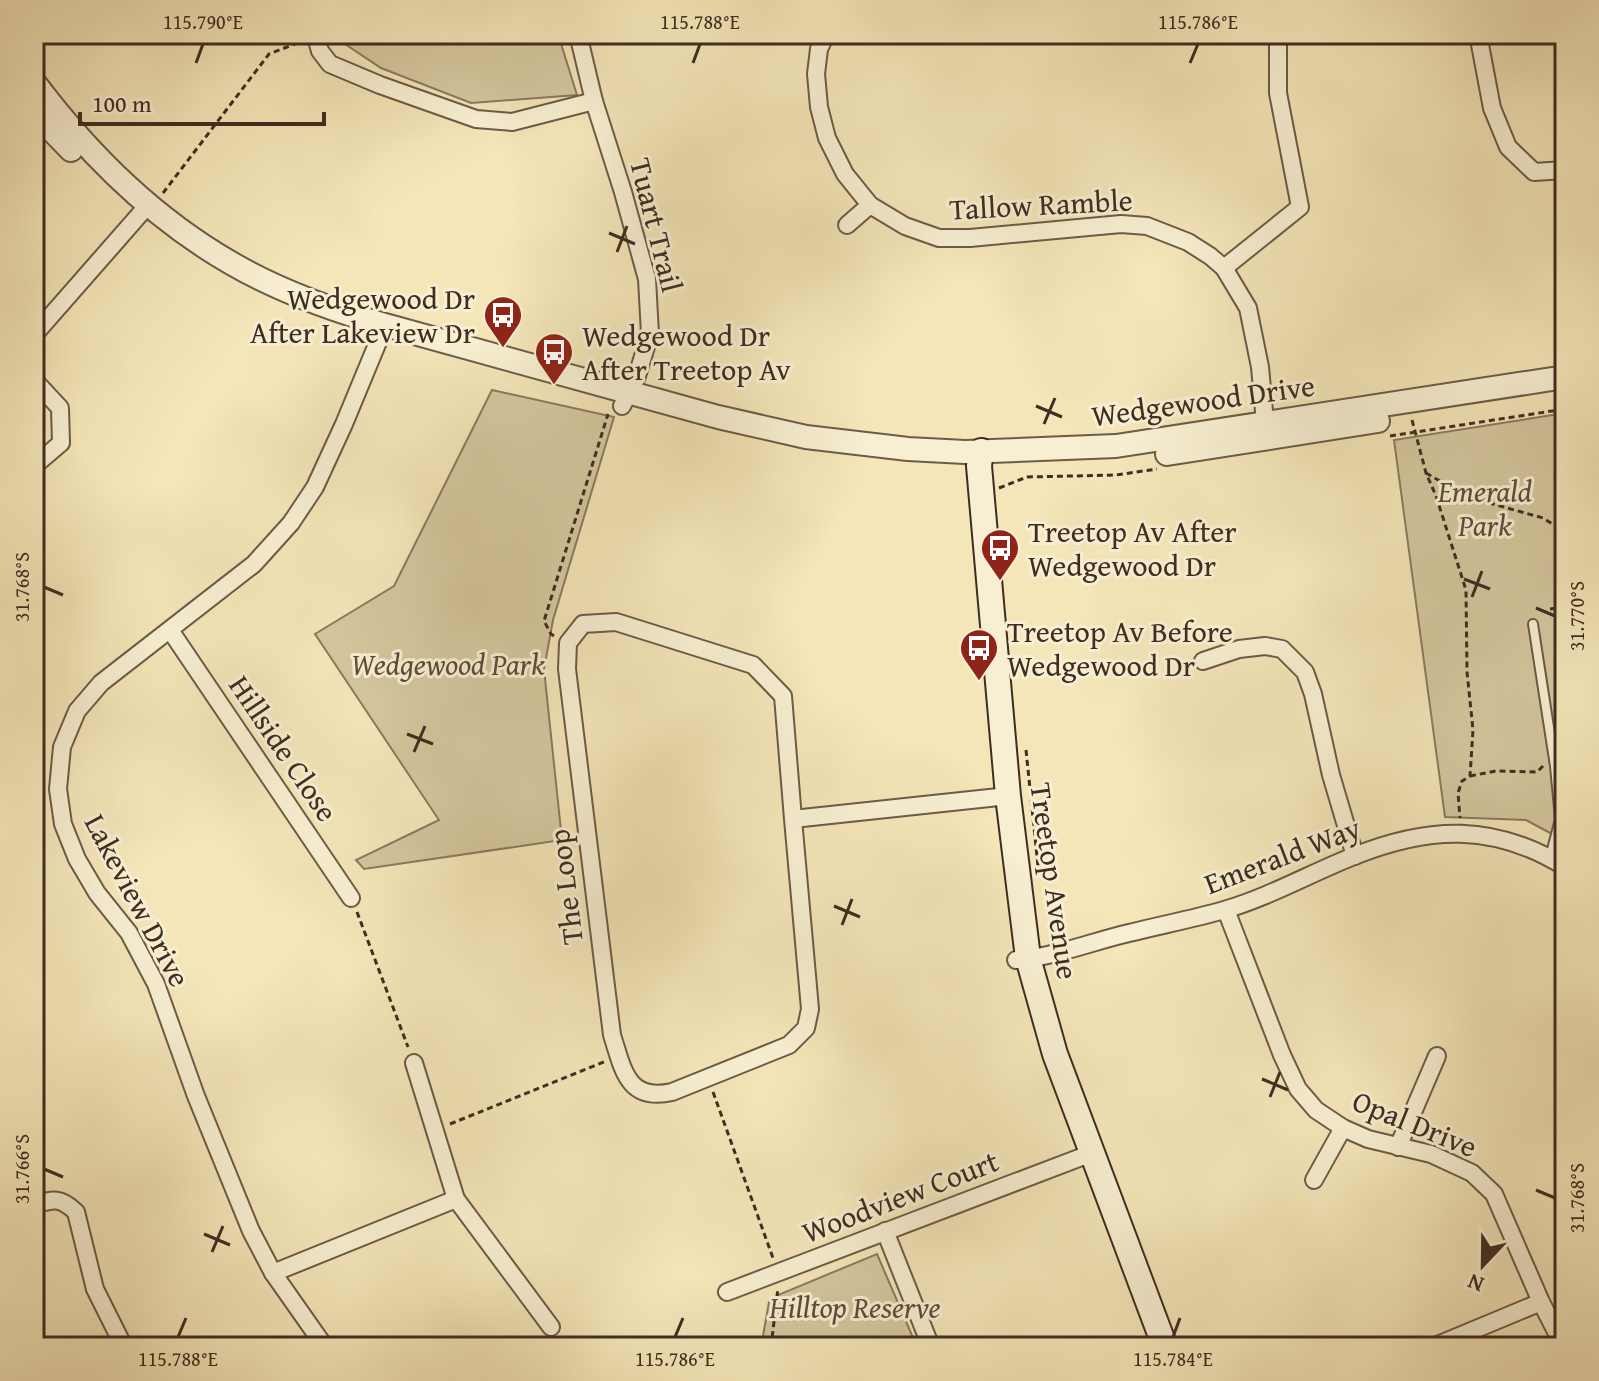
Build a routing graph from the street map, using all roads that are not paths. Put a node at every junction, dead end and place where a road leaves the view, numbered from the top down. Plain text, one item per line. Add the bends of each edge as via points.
1 (578, 34) edge
2 (826, 34) edge
3 (1278, 34) edge
4 (1478, 34) edge
5 (315, 35) edge
6 (34, 82) edge
7 (594, 101) junction
8 (34, 112) edge
9 (1565, 170) edge
10 (870, 205) junction
11 (148, 207) junction
12 (847, 225) dead end
13 (1224, 268) junction
14 (382, 332) junction
15 (34, 335) edge
16 (1565, 377) edge
17 (34, 380) edge
18 (1565, 392) edge
19 (620, 404) junction
20 (1266, 431) junction
21 (972, 459) junction
22 (34, 466) edge
23 (1533, 624) dead end
24 (170, 630) junction
25 (1203, 661) dead end
26 (1002, 797) junction
27 (793, 819) junction
28 (1355, 856) junction
29 (1550, 857) junction
30 (1565, 867) edge
31 (351, 898) road end
32 (1226, 910) junction
33 (1022, 959) junction
34 (1437, 1056) dead end
35 (414, 1063) road end
36 (1343, 1128) junction
37 (1398, 1147) junction
38 (1085, 1156) junction
39 (1314, 1180) dead end
40 (456, 1199) junction
41 (34, 1205) edge
42 (885, 1231) junction
43 (273, 1273) junction
44 (727, 1292) dead end
45 (1541, 1302) junction
46 (551, 1327) dead end
47 (124, 1347) edge
48 (325, 1347) edge
49 (931, 1347) edge
50 (1151, 1347) edge
51 (1165, 1347) edge
52 (1433, 1347) edge
53 (1564, 1347) edge

1 - 7 street, Tuart Trail
2 - 10 street, Tallow Ramble via 816,74 819,107 845,174
3 - 13 street via 1278,93 1300,207
4 - 9 street via 1492,108 1508,147 1534,172
5 - 7 street via 330,64 476,119 512,122
6 - 11 street, Wedgewood Drive via 66,124
7 - 19 street, Tuart Trail via 647,279 650,334 636,379
8 - 11 street, Wedgewood Drive
10 - 12 street
10 - 13 street, Tallow Ramble via 939,238 1147,226 1188,242
11 - 14 street, Wedgewood Drive via 231,263
11 - 15 street
13 - 20 street, Tallow Ramble via 1248,308
14 - 19 street, Wedgewood Drive
14 - 24 street, Lakeview Drive via 315,487 291,523 254,564
16 - 20 street, Wedgewood Drive
17 - 22 street via 60,408 61,443
18 - 20 street, Wedgewood Drive
19 - 21 street, Wedgewood Drive via 715,432 834,455 913,463
20 - 21 street, Wedgewood Drive
21 - 26 main road, Treetop Avenue via 967,488
23 - 29 lane via 1560,819
24 - 31 street, Hillside Close
24 - 43 street, Lakeview Drive via 101,683 77,711 62,747 58,789 63,824 77,859 129,933 156,984 234,1190
25 - 28 street via 1265,646 1282,649 1305,672
26 - 27 street
26 - 33 main road, Treetop Avenue
27 - 27 street, The Loop via 810,1009 806,1028 789,1045 672,1092 655,1096 636,1087 612,1035 567,669 568,643 583,624 616,622 753,665 783,696
28 - 29 street, Emerald Way via 1407,838 1482,834
28 - 32 street, Emerald Way
29 - 30 street, Emerald Way
32 - 33 street, Emerald Way
32 - 36 street, Opal Drive via 1298,1089 1316,1110
33 - 38 main road, Treetop Avenue via 1042,1059
34 - 37 street
35 - 40 street
36 - 37 street, Opal Drive
36 - 39 street
37 - 45 street, Opal Drive via 1431,1154 1472,1173 1494,1194
38 - 42 street, Woodview Court
38 - 50 main road, Treetop Avenue
38 - 51 main road, Treetop Avenue
40 - 43 street
40 - 46 street
41 - 47 street via 52,1199 76,1212 95,1289
42 - 44 street, Woodview Court
42 - 49 street
43 - 48 street, Lakeview Drive
45 - 52 street
45 - 53 street, Opal Drive

